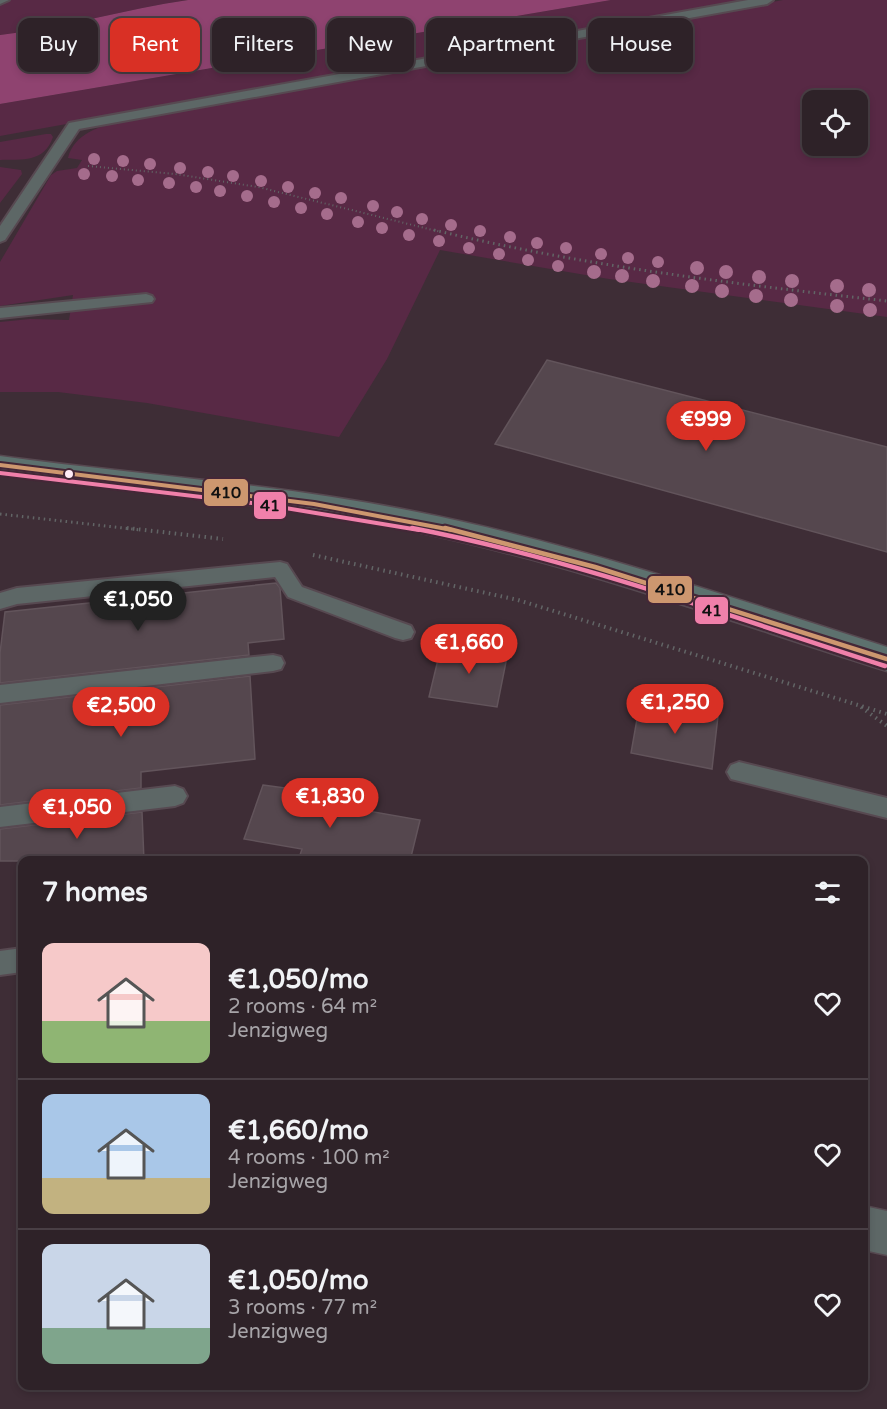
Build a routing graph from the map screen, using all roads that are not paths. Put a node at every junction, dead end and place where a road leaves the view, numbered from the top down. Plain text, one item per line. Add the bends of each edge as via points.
1 (767, 0) edge
2 (0, 237) edge
3 (146, 299) dead end
4 (0, 313) edge
5 (0, 465) edge
6 (0, 601) edge
7 (403, 632) dead end
8 (887, 659) edge
9 (273, 663) dead end
10 (0, 694) edge
11 (739, 772) dead end
12 (175, 796) dead end
13 (887, 808) edge
14 (0, 817) edge
15 (18, 961) edge
16 (0, 963) edge
17 (868, 1229) edge
18 (887, 1233) edge

1 - 2 lane via 74,126
3 - 4 lane
5 - 8 main road via 305,501 419,522 553,555
6 - 7 lane via 17,596 280,569 295,592
9 - 10 lane
11 - 13 lane
12 - 14 lane
15 - 16 lane
17 - 18 street

